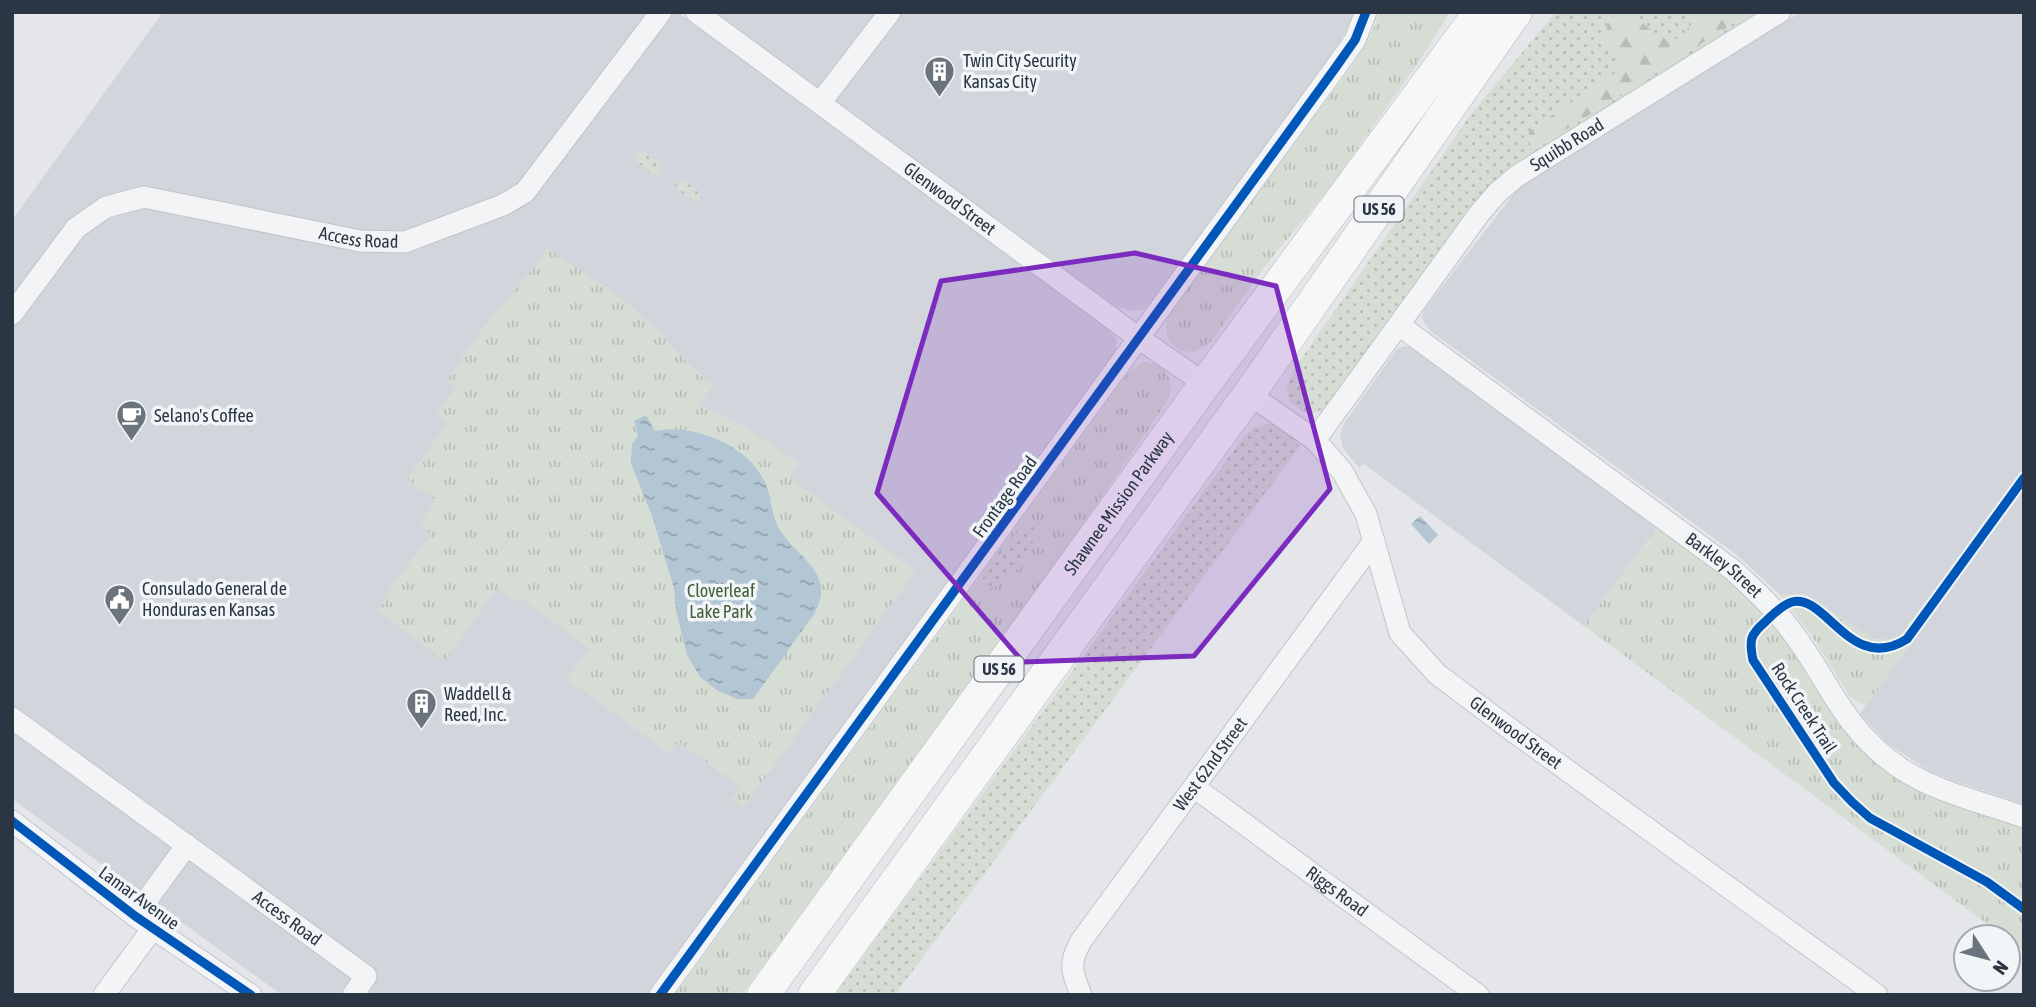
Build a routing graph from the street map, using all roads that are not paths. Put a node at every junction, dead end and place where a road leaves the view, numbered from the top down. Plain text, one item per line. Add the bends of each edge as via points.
1 (661, 12) edge
2 (696, 12) edge
3 (890, 12) edge
4 (1366, 12) edge
5 (1480, 12) edge
6 (1780, 12) edge
7 (1517, 16) edge
8 (820, 103) junction
9 (12, 314) edge
10 (1399, 325) junction
11 (1246, 328) junction
12 (1140, 339) junction
13 (1205, 384) junction
14 (1250, 394) junction
15 (1315, 440) junction
16 (1210, 448) junction
17 (1374, 541) junction
18 (12, 718) edge
19 (1194, 787) junction
20 (2024, 817) edge
21 (12, 821) edge
22 (187, 845) junction
23 (144, 922) junction
24 (104, 995) edge
25 (251, 995) edge
26 (353, 995) edge
27 (660, 995) edge
28 (763, 995) edge
29 (814, 995) edge
30 (1081, 995) edge
31 (1478, 995) edge
32 (1877, 995) edge

1 - 9 street, Access Road via 525,192 503,205 405,242 360,241 144,197 106,207 76,228
2 - 8 street, Glenwood Street
3 - 8 street
4 - 12 street, Frontage Road via 1336,68
5 - 11 highway, Shawnee Mission Parkway / US 56
6 - 10 street, Squibb Road via 1503,187
7 - 14 highway, US 56
8 - 12 street, Glenwood Street
10 - 15 street
10 - 20 street, Barkley Street via 1733,570 1782,619 1850,722 1886,758 1942,790
11 - 13 highway, Shawnee Mission Parkway / US 56
11 - 14 highway
12 - 13 street, Glenwood Street
12 - 27 street, Frontage Road
13 - 16 highway via 1213,402
13 - 28 highway, Shawnee Mission Parkway / US 56
14 - 15 street, Glenwood Street
14 - 16 highway, US 56
15 - 17 street, Glenwood Street via 1337,463 1360,501
16 - 29 highway, US 56
17 - 19 street, West 62nd Street
17 - 32 street, Glenwood Street via 1400,633 1437,674
18 - 22 street, Access Road
19 - 30 street, West 62nd Street via 1081,941 1072,969
19 - 31 street, Riggs Road
21 - 23 street, Lamar Avenue
22 - 23 street
22 - 26 street, Access Road via 366,976
23 - 24 street
23 - 25 street, Lamar Avenue

